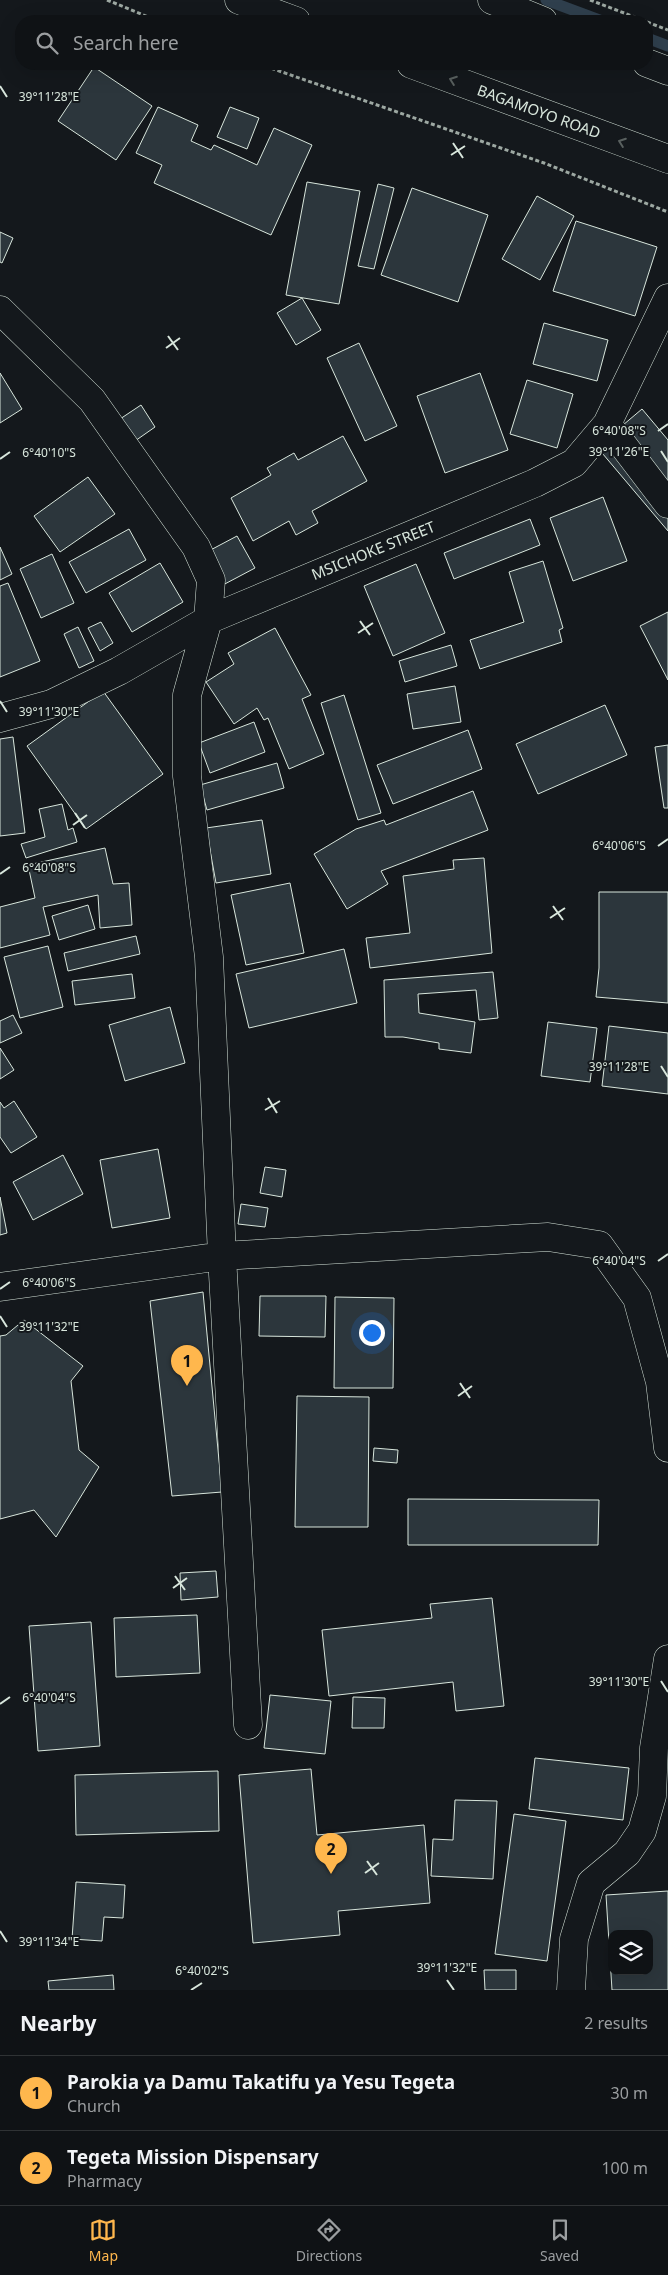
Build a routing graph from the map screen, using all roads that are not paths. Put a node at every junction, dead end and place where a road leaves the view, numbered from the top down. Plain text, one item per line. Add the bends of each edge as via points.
1 (239, 0) edge
2 (492, 0) edge
3 (280, 15) edge
4 (528, 15) edge
5 (653, 65) edge
6 (427, 70) edge
7 (668, 71) edge
8 (668, 158) edge
9 (668, 298) edge
10 (0, 310) edge
11 (607, 424) junction
12 (668, 504) edge
13 (208, 620) junction
14 (0, 718) edge
15 (222, 1256) junction
16 (0, 1287) edge
17 (668, 1448) edge
18 (668, 1659) edge
19 (248, 1725) dead end
20 (571, 1990) edge

1 - 3 main road
2 - 4 main road
5 - 7 main road
8 -> 6 main road, BAGAMOYO ROAD
9 - 11 main road, MSICHOKE STREET
10 - 13 main road via 92,400 196,547 211,580
11 - 12 main road
11 - 13 main road, MSICHOKE STREET via 574,463 535,483
13 - 14 main road, MSICHOKE STREET via 119,671 51,704
13 - 15 main road via 187,695 187,776 209,957
15 - 16 main road
15 - 17 main road via 548,1237 599,1245 637,1298 660,1382
15 - 19 main road
18 - 20 main road via 654,1748 652,1796 642,1831 627,1852 591,1884 574,1939

